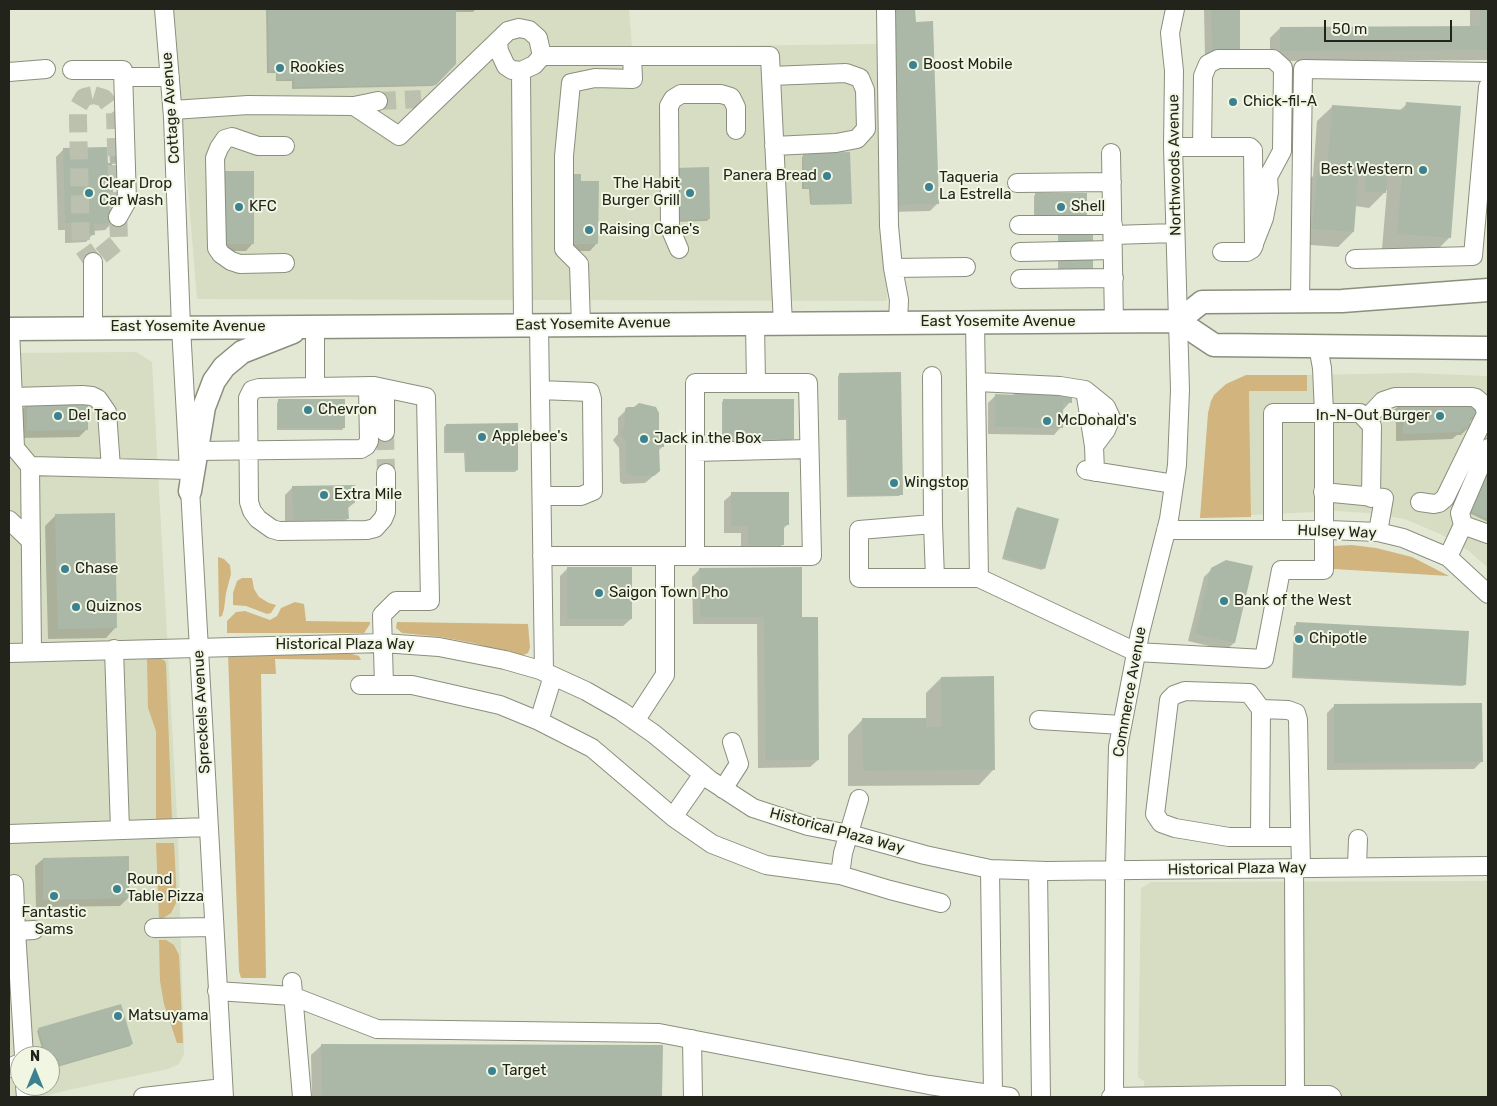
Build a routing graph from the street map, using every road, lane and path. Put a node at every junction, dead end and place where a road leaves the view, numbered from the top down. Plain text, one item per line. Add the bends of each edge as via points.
1 (164, 9) edge
2 (886, 9) edge
3 (1175, 9) edge
4 (498, 42) junction
5 (542, 56) junction
6 (632, 56) junction
7 (46, 69) dead end
8 (72, 70) dead end
9 (521, 71) junction
10 (9, 72) edge
11 (1488, 72) edge
12 (771, 76) junction
13 (123, 77) junction
14 (170, 77) junction
15 (1488, 87) edge
16 (378, 100) tunnel mouth
17 (354, 106) junction
18 (173, 110) junction
19 (736, 130) dead end
20 (285, 146) dead end
21 (774, 146) junction
22 (1173, 147) junction
23 (1210, 147) junction
24 (1111, 153) dead end
25 (1112, 182) junction
26 (1017, 183) dead end
27 (118, 217) dead end
28 (1019, 225) dead end
29 (1175, 233) junction
30 (1113, 237) junction
31 (1255, 241) junction
32 (679, 249) dead end
33 (1020, 252) dead end
34 (1222, 252) dead end
35 (1355, 260) dead end
36 (93, 262) dead end
37 (285, 263) dead end
38 (966, 266) dead end
39 (893, 268) junction
40 (1114, 278) junction
41 (1020, 279) dead end
42 (1488, 290) edge
43 (1300, 301) junction
44 (1178, 321) junction
45 (898, 322) junction
46 (975, 322) junction
47 (1114, 322) junction
48 (755, 324) junction
49 (783, 324) junction
50 (531, 325) junction
51 (582, 325) junction
52 (310, 327) junction
53 (93, 328) junction
54 (181, 328) junction
55 (10, 329) edge
56 (1318, 346) junction
57 (1488, 348) edge
58 (932, 376) dead end
59 (756, 382) junction
60 (976, 382) junction
61 (315, 387) junction
62 (376, 388) junction
63 (540, 390) junction
64 (13, 398) junction
65 (1324, 413) junction
66 (1366, 419) junction
67 (386, 432) tunnel mouth
68 (1488, 448) edge
69 (250, 449) junction
70 (810, 449) junction
71 (694, 452) junction
72 (30, 466) junction
73 (111, 468) junction
74 (192, 471) junction
75 (386, 473) tunnel mouth
76 (1174, 484) junction
77 (1323, 492) junction
78 (542, 496) junction
79 (1378, 498) junction
80 (1420, 502) dead end
81 (9, 520) edge
82 (933, 524) junction
83 (1463, 525) junction
84 (1166, 530) junction
85 (1273, 530) junction
86 (1323, 530) junction
87 (1378, 532) junction
88 (1488, 534) edge
89 (31, 541) junction
90 (542, 556) junction
91 (665, 556) junction
92 (694, 556) junction
93 (1448, 557) junction
94 (935, 578) junction
95 (979, 578) junction
96 (1488, 594) edge
97 (384, 643) junction
98 (198, 647) junction
99 (114, 649) junction
100 (9, 652) edge
101 (32, 652) junction
102 (1136, 652) junction
103 (549, 674) junction
104 (384, 684) junction
105 (360, 685) dead end
106 (1261, 709) junction
107 (1039, 720) dead end
108 (539, 721) junction
109 (635, 721) junction
110 (1122, 725) junction
111 (732, 742) dead end
112 (703, 774) junction
113 (723, 789) junction
114 (859, 798) dead end
115 (673, 817) junction
116 (208, 827) junction
117 (120, 830) junction
118 (9, 834) edge
119 (849, 834) junction
120 (1260, 837) junction
121 (1300, 837) junction
122 (1358, 839) dead end
123 (1488, 866) edge
124 (1358, 867) junction
125 (990, 868) junction
126 (1297, 868) junction
127 (1038, 870) junction
128 (1115, 870) junction
129 (840, 875) junction
130 (14, 884) dead end
131 (941, 903) dead end
132 (214, 927) junction
133 (154, 928) dead end
134 (34, 930) dead end
135 (16, 931) junction
136 (292, 989) junction
137 (217, 991) junction
138 (692, 1039) junction
139 (25, 1046) edge
140 (223, 1093) edge
141 (993, 1095) junction
142 (1295, 1096) junction
143 (143, 1097) edge
144 (302, 1097) edge
145 (693, 1097) edge
146 (1010, 1097) edge
147 (1041, 1097) edge
148 (1113, 1097) edge
149 (1332, 1097) edge

1 - 14 street, Cottage Avenue
2 - 39 street via 889,226
3 - 22 street, Northwoods Avenue via 1170,33 1174,71
4 - 5 street via 508,31 518,28 529,30 538,38
4 - 9 street via 506,66
4 - 17 street via 428,101 399,136
5 - 6 street
5 - 9 street via 534,65
6 - 12 street via 770,56
6 - 51 street via 632,79 595,78 571,83 564,156 564,249 579,264
7 - 10 street
8 - 13 street via 123,70
9 - 50 street
11 - 43 street via 1303,69
12 - 21 street
12 - 21 street via 846,73 860,78 865,90 866,129 857,139
13 - 14 street
13 - 27 street via 127,201
14 - 18 street, Cottage Avenue
15 - 35 street via 1473,256
16 - 17 street
17 - 18 street via 248,105
18 - 54 street, Cottage Avenue
19 - 32 street via 736,107 731,97 681,94 673,99 670,106 670,228
20 - 37 street via 258,146 232,137 225,139 216,158 217,248 231,261 240,264
21 - 49 street
22 - 23 street
22 - 29 street, Northwoods Avenue
23 - 31 street via 1250,147 1253,150
23 - 31 street via 1203,76 1208,64 1218,59 1273,59 1283,68 1282,151 1268,177 1264,218
24 - 25 street
25 - 26 street
25 - 30 street
28 - 30 street
29 - 30 street
29 - 44 street, Northwoods Avenue
30 - 33 street
30 - 40 street
31 - 34 street via 1247,252
36 - 53 street
38 - 39 street
39 - 45 street via 899,300
40 - 41 street
40 - 47 street
42 - 43 main road
43 - 44 main road via 1202,302
44 - 47 main road, East Yosemite Avenue
44 - 56 main road via 1214,345
44 - 76 street, Commerce Avenue via 1180,390
45 - 46 main road, East Yosemite Avenue
45 - 49 main road, East Yosemite Avenue
46 - 47 main road, East Yosemite Avenue
46 - 60 street
48 - 49 main road, East Yosemite Avenue
48 - 51 main road, East Yosemite Avenue
48 - 59 street
50 - 51 main road, East Yosemite Avenue
50 - 52 main road, East Yosemite Avenue
50 - 63 street
52 - 54 main road, East Yosemite Avenue
52 - 61 street
52 - 74 main road via 242,352 224,367 214,381 204,407
53 - 54 main road, East Yosemite Avenue
53 - 55 main road, East Yosemite Avenue
54 - 74 street, Spreckels Avenue
55 - 64 street
56 - 57 main road
56 - 65 street
58 - 82 street
59 - 70 street via 808,382
59 - 71 street via 694,382
60 - 76 street via 1085,390 1106,407 1111,418 1094,446 1090,471
60 - 95 street via 985,467
61 - 62 street
61 - 69 street via 252,390 248,398
62 - 67 street
62 - 69 street via 366,446
62 - 97 street via 426,397 430,601 396,601 382,615
63 - 78 street
63 - 78 street via 590,392 592,399 593,492 581,496
64 - 72 street via 15,448
64 - 73 street via 82,395 98,400 107,412
65 - 66 street via 1360,413
65 - 77 street
65 - 85 street via 1273,413
66 - 79 street via 1372,426
66 - 80 street via 1383,401 1395,397 1472,397 1484,404 1486,414 1445,498 1434,504
68 - 83 street via 1460,513
69 - 74 street
69 - 75 street via 249,502 252,511 264,524 279,531 375,528 386,512
70 - 71 street
70 - 92 street via 812,556
71 - 92 street
72 - 73 street
72 - 89 street
73 - 74 street
74 - 98 street, Spreckels Avenue
76 - 84 street, Commerce Avenue
77 - 79 street
77 - 86 street
78 - 90 street
79 - 87 street
81 - 89 street
82 - 94 street
82 - 94 street via 859,530 859,578
83 - 88 street
83 - 93 street
84 - 85 street, Hulsey Way
84 - 102 street, Commerce Avenue
85 - 86 street, Hulsey Way
86 - 87 street, Hulsey Way
86 - 102 street via 1324,570 1281,570 1264,659
87 - 93 street, Hulsey Way via 1403,538
89 - 101 street
90 - 91 street
90 - 103 street
91 - 92 street
91 - 109 street via 665,676
93 - 96 street, Hulsey Way
94 - 95 street
95 - 102 street via 1062,610
97 - 98 street, Historical Plaza Way
97 - 103 street, Historical Plaza Way via 439,647 505,660
97 - 104 street
98 - 99 street, Historical Plaza Way
98 - 116 street, Spreckels Avenue
99 - 101 street, Historical Plaza Way
99 - 117 street
100 - 101 street, Historical Plaza Way
102 - 110 street, Commerce Avenue
103 - 108 street
103 - 109 street, Historical Plaza Way via 586,691
104 - 105 street
104 - 108 street via 412,684 489,702
106 - 120 street
106 - 120 street via 1249,693 1185,691 1174,695 1169,700 1155,814 1161,823 1175,828 1229,837
106 - 121 street via 1296,713
107 - 110 street
108 - 115 street via 592,748
109 - 112 street, Historical Plaza Way
110 - 128 street, Commerce Avenue via 1116,778
111 - 113 street via 739,764
112 - 113 street, Historical Plaza Way
112 - 115 street
113 - 119 street, Historical Plaza Way via 753,808 808,826
114 - 119 street
115 - 129 street via 712,844 766,865
116 - 117 street
116 - 132 street, Spreckels Avenue
117 - 118 street
119 - 125 street, Historical Plaza Way via 942,866
119 - 129 street
120 - 121 street
121 - 126 street
122 - 124 street
123 - 124 street, Historical Plaza Way
124 - 126 street, Historical Plaza Way
125 - 127 street, Historical Plaza Way
125 - 141 street
126 - 128 street, Historical Plaza Way
126 - 142 street
127 - 128 street, Historical Plaza Way
127 - 147 street
128 - 148 street, Commerce Avenue
129 - 131 street
130 - 135 street
132 - 133 street
132 - 137 street, Spreckels Avenue
134 - 135 street
135 - 139 street via 28,1004
136 - 137 street
136 - 138 street via 377,1029 659,1032
136 - 144 street
137 - 140 street, Spreckels Avenue
138 - 141 street
138 - 145 street
140 - 143 street
141 - 146 street
142 - 148 street
142 - 149 street

